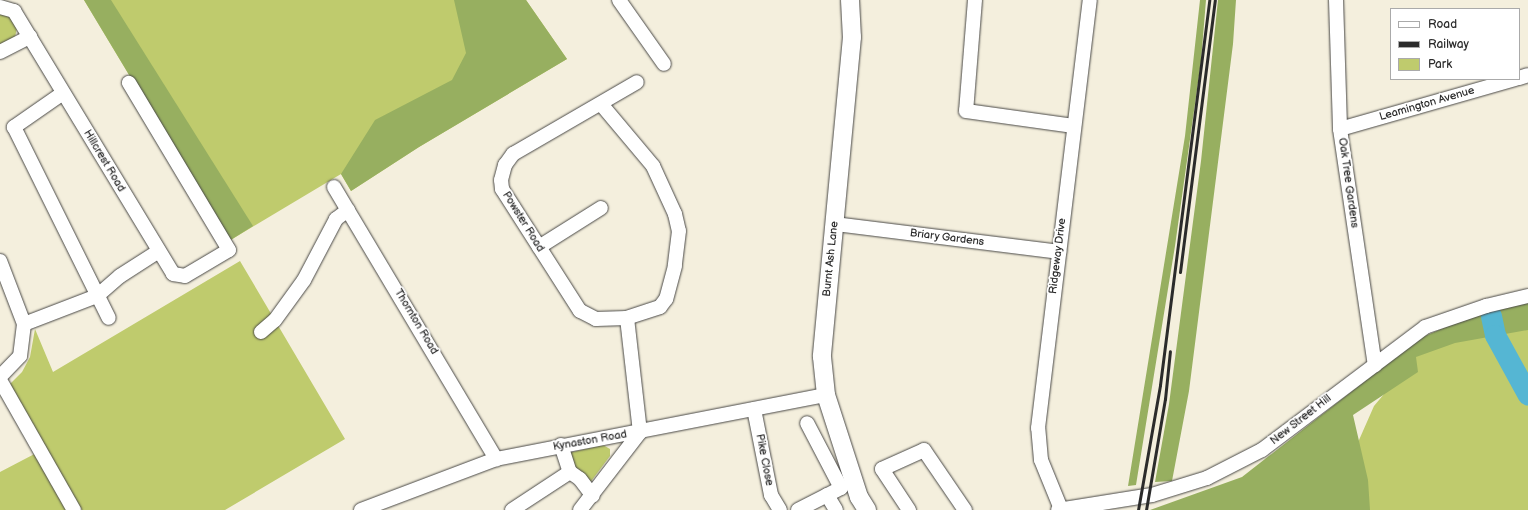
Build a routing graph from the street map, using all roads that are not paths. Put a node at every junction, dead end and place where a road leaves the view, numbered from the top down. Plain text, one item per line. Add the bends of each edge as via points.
1 (618, 0) edge
2 (850, 0) edge
3 (975, 0) edge
4 (1090, 0) edge
5 (1336, 0) edge
6 (0, 7) edge
7 (30, 37) junction
8 (0, 52) edge
9 (664, 64) dead end
10 (1512, 80) edge
11 (637, 82) dead end
12 (129, 83) dead end
13 (63, 93) junction
14 (601, 104) junction
15 (1074, 126) junction
16 (1340, 129) junction
17 (334, 186) dead end
18 (601, 208) dead end
19 (348, 210) junction
20 (835, 224) junction
21 (539, 247) junction
22 (159, 251) junction
23 (1059, 252) junction
24 (0, 261) edge
25 (97, 296) junction
26 (1528, 296) edge
27 (109, 318) dead end
28 (627, 318) junction
29 (24, 324) junction
30 (261, 332) dead end
31 (1375, 365) junction
32 (0, 377) edge
33 (0, 380) edge
34 (826, 395) junction
35 (754, 409) junction
36 (807, 423) dead end
37 (640, 432) junction
38 (562, 445) junction
39 (496, 459) junction
40 (570, 472) junction
41 (827, 495) junction
42 (593, 496) junction
43 (1060, 509) edge
44 (74, 510) edge
45 (360, 510) edge
46 (512, 510) edge
47 (580, 510) edge
48 (780, 510) edge
49 (798, 510) edge
50 (836, 510) edge
51 (867, 510) edge
52 (909, 510) edge
53 (965, 510) edge

1 - 9 street
2 - 20 main road, Burnt Ash Lane via 852,38
3 - 15 street via 966,111
4 - 15 street, Ridgeway Drive
5 - 16 street, Oak Tree Gardens
6 - 7 street, Hillcrest Road via 14,11
7 - 8 street
7 - 13 street, Hillcrest Road
10 - 16 street, Leamington Avenue
11 - 14 street, Powster Road
12 - 22 street, Hillcrest Road via 229,250 185,276 173,274
13 - 22 street, Hillcrest Road
13 - 25 street via 14,127
14 - 21 street, Powster Road via 512,154 505,165 501,180 502,189
14 - 28 street, Powster Road via 653,166 675,214 679,231 675,266 666,299 660,307
15 - 23 street, Ridgeway Drive
16 - 31 street, Oak Tree Gardens
17 - 19 street, Thornton Road
18 - 21 street
19 - 30 street via 336,219 304,280 275,320
19 - 39 street, Thornton Road via 462,397
20 - 23 street, Briary Gardens
20 - 34 main road, Burnt Ash Lane via 822,357
21 - 28 street, Powster Road via 580,311 596,319
22 - 25 street via 120,276
23 - 43 street, Ridgeway Drive via 1038,428 1041,460
24 - 29 street
25 - 27 street
25 - 29 street
26 - 31 street, New Street Hill via 1486,306 1425,327
28 - 37 street
29 - 32 street via 20,356
31 - 43 street, New Street Hill via 1262,450 1206,478 1152,495
33 - 44 street
34 - 35 street, Kynaston Road
34 - 51 main road, Burnt Ash Lane via 859,497
35 - 37 street, Kynaston Road
35 - 48 street, Pike Close via 771,495
36 - 41 street via 841,488
37 - 38 street, Kynaston Road
37 - 42 street
38 - 39 street, Kynaston Road
38 - 40 street
39 - 45 street, Kynaston Road
40 - 42 street
40 - 46 street
41 - 49 street
41 - 50 street
42 - 47 street
52 - 53 street via 882,469 924,450

